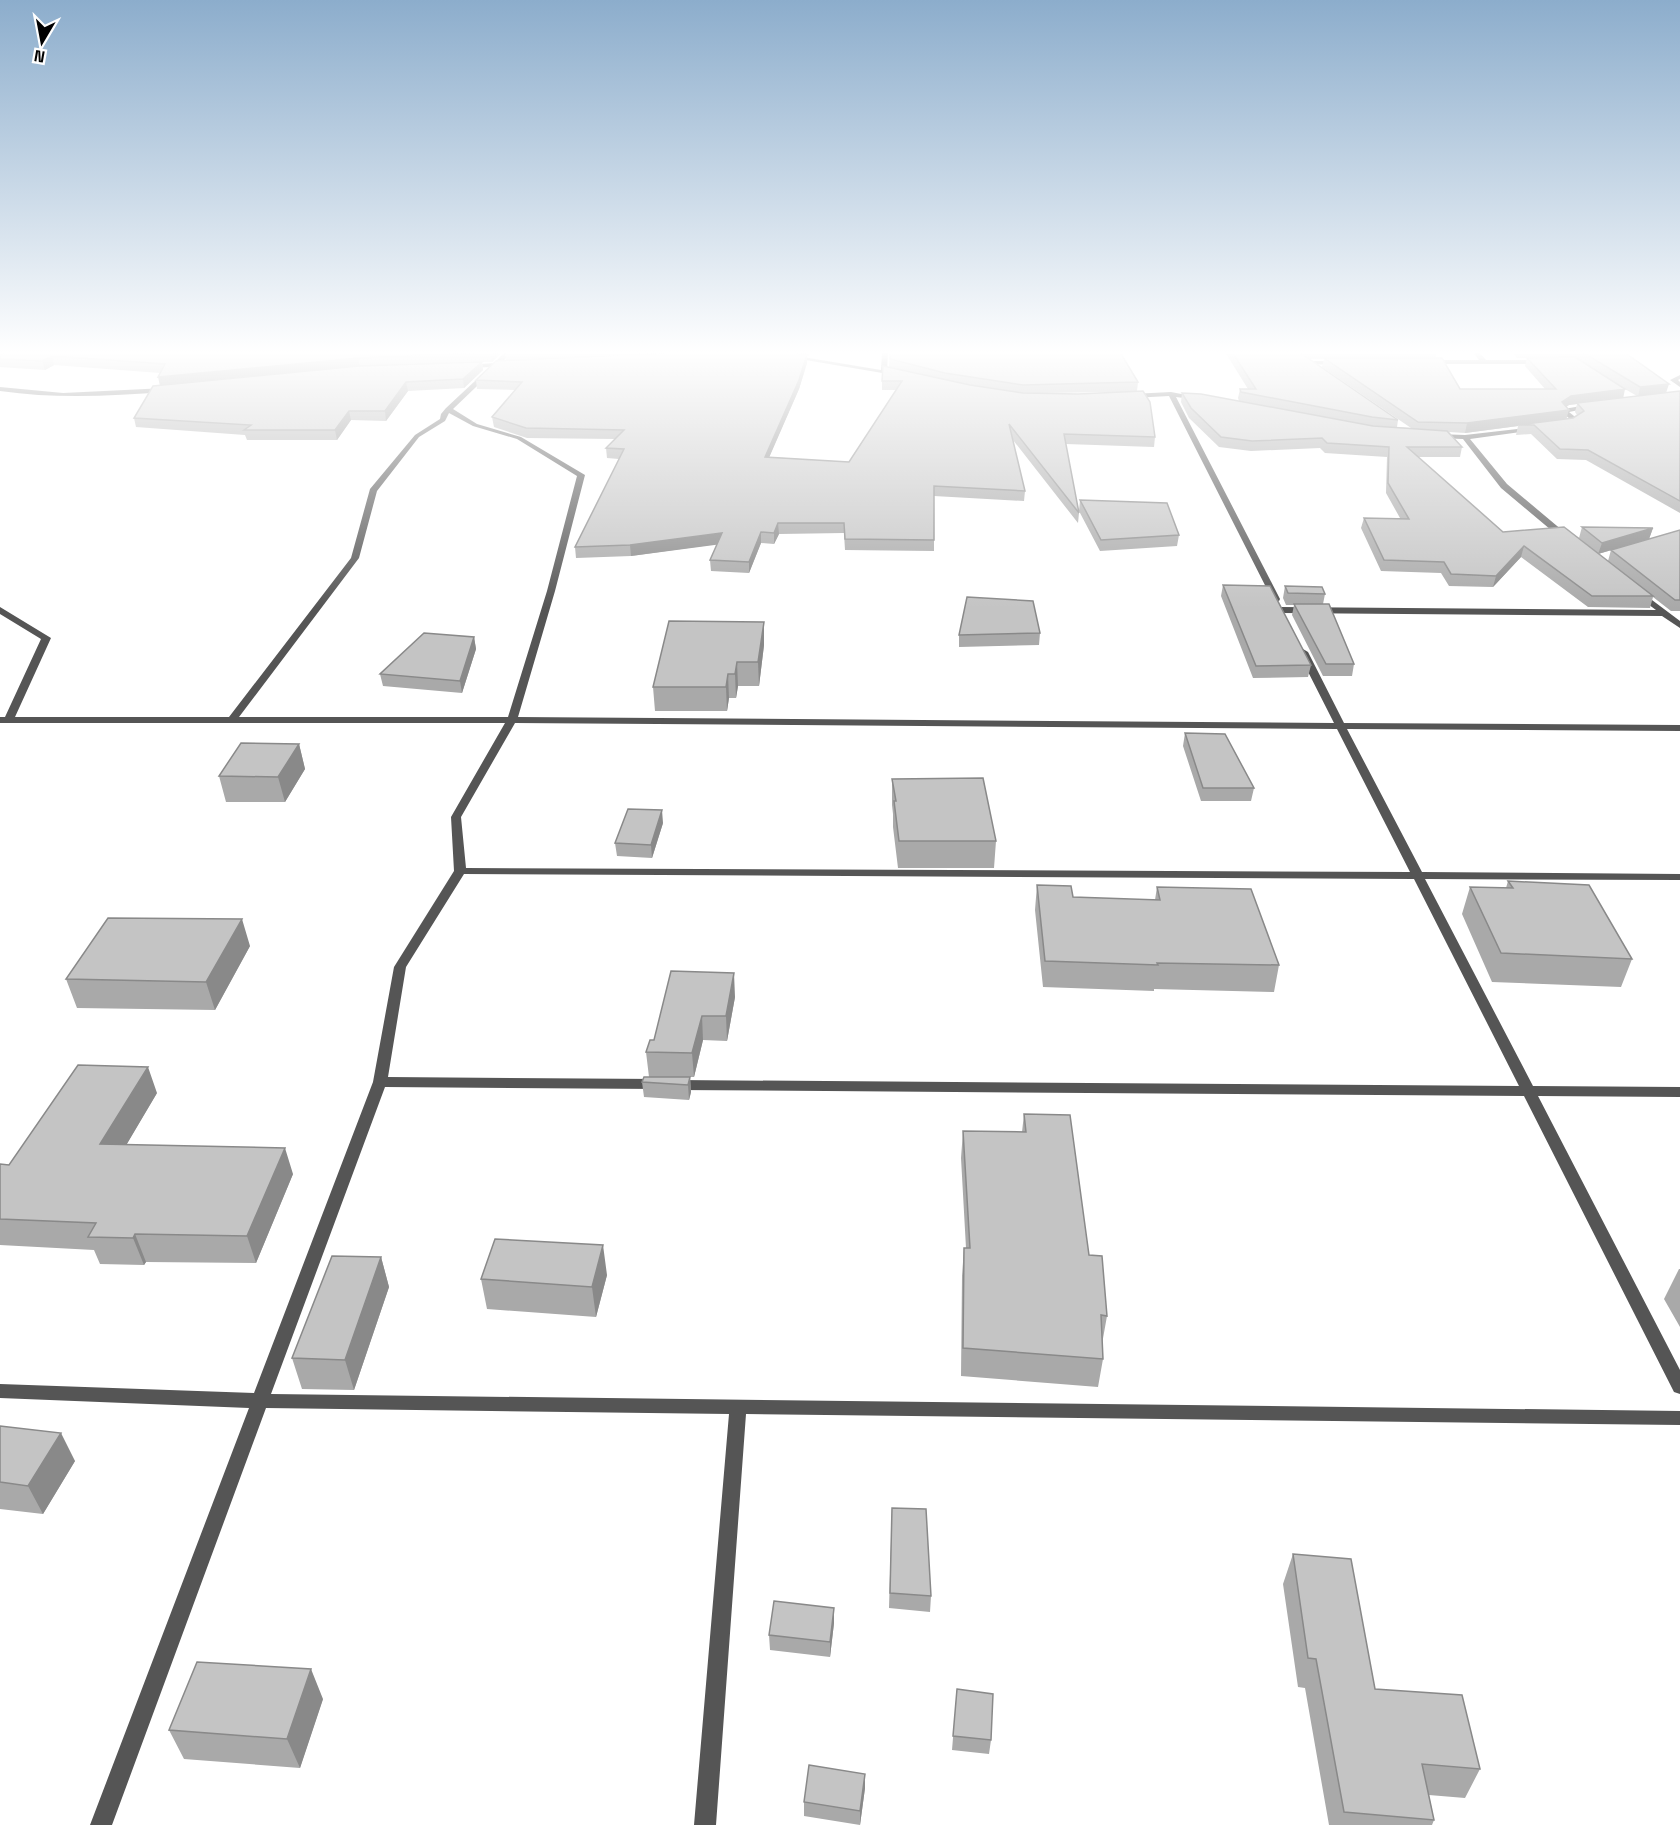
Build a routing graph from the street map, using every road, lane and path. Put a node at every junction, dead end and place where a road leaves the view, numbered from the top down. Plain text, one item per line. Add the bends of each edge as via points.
1 (416, 437) edge
2 (516, 437) edge
3 (1193, 437) edge
4 (1466, 437) edge
5 (1576, 546) edge
6 (1630, 586) edge
7 (0, 610) edge
8 (1665, 613) junction
9 (1680, 625) edge
10 (1298, 642) edge
11 (4, 720) edge
12 (232, 720) junction
13 (512, 720) junction
14 (1341, 726) junction
15 (1680, 728) edge
16 (460, 871) junction
17 (1417, 874) junction
18 (1680, 877) edge
19 (380, 1082) junction
20 (1528, 1091) junction
21 (1680, 1092) edge
22 (1680, 1387) edge
23 (0, 1391) edge
24 (261, 1401) junction
25 (738, 1407) junction
26 (1680, 1418) edge
27 (101, 1825) edge
28 (705, 1825) edge

1 - 12 street via 374,492 355,558
2 - 13 street via 581,476
3 - 8 street via 1285,616
4 - 5 street via 1504,486
6 - 8 street
7 - 11 street via 46,639
8 - 9 street
10 - 14 street
11 - 12 street
12 - 13 street
13 - 14 street
13 - 16 street via 456,817
14 - 15 street
14 - 17 street
16 - 17 street
16 - 19 street via 400,967
17 - 18 street
17 - 20 street
19 - 20 street
19 - 24 street
20 - 21 street
20 - 22 street
23 - 24 street
24 - 25 street
24 - 27 street
25 - 26 street
25 - 28 street

